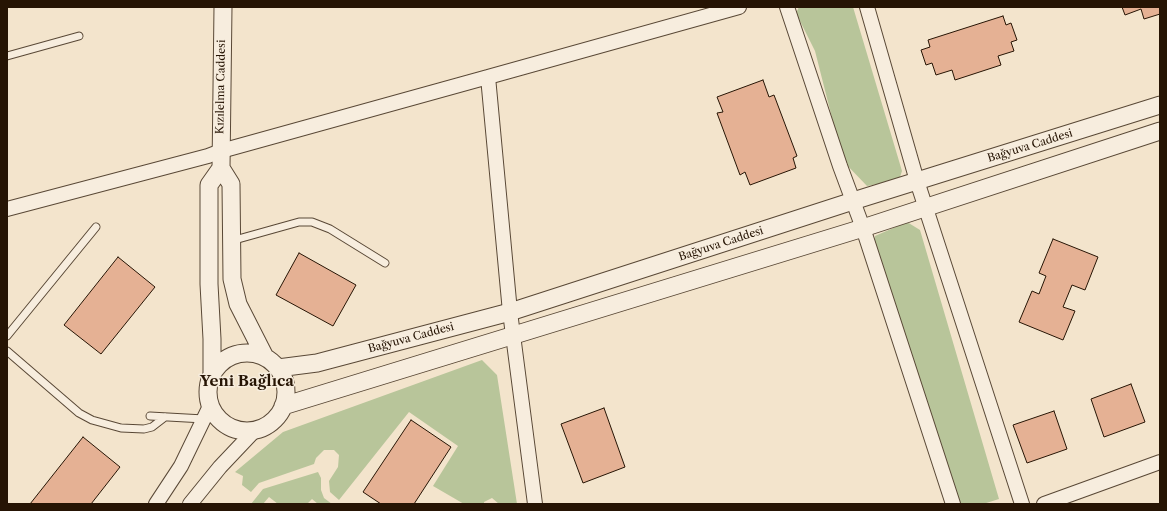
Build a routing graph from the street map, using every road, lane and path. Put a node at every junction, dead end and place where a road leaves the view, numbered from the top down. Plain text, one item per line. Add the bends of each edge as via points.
1 (222, 7) edge
2 (739, 7) edge
3 (787, 7) edge
4 (867, 7) edge
5 (79, 36) dead end
6 (7, 56) edge
7 (488, 77) junction
8 (1160, 105) edge
9 (1160, 131) edge
10 (221, 151) junction
11 (221, 168) junction
12 (917, 181) junction
13 (853, 201) junction
14 (926, 208) junction
15 (7, 209) edge
16 (96, 228) dead end
17 (863, 228) junction
18 (231, 247) junction
19 (385, 263) dead end
20 (510, 312) junction
21 (513, 335) junction
22 (7, 336) edge
23 (7, 351) edge
24 (265, 357) junction
25 (278, 368) junction
26 (212, 375) junction
27 (283, 406) junction
28 (207, 413) junction
29 (150, 416) dead end
30 (165, 417) junction
31 (255, 430) junction
32 (1160, 462) edge
33 (156, 504) edge
34 (190, 504) edge
35 (536, 504) edge
36 (953, 504) edge
37 (1022, 504) edge
38 (1044, 504) edge

1 - 10 street, Kızılelma Caddesi
2 - 7 street
3 - 13 street
4 - 12 street
5 - 6 lane
7 - 10 street
7 - 20 street
8 - 12 street, Bağyuva Caddesi
9 - 14 street
10 - 11 street, Kızılelma Caddesi
10 - 15 street
11 - 18 street, Kızılelma Caddesi via 230,184
11 - 26 street via 209,185
12 - 13 street, Bağyuva Caddesi
12 - 14 street
13 - 17 street
13 - 20 street, Bağyuva Caddesi
14 - 17 street
14 - 37 street
16 - 22 lane
17 - 21 street
17 - 36 street
18 - 19 lane via 299,222 312,222 330,229
18 - 24 street, Kızılelma Caddesi via 232,279 238,304
20 - 21 street
20 - 25 street, Bağyuva Caddesi via 317,363
21 - 27 street
21 - 35 street
23 - 30 lane via 79,413 92,420 121,428 144,429 152,427
24 - 25 street
24 - 26 street via 245,353 234,355 225,359
25 - 27 street via 286,387
26 - 28 street via 208,385
27 - 31 street via 271,421
28 - 30 lane
28 - 31 street via 228,426 241,430
28 - 33 street via 181,466
29 - 30 lane
31 - 34 street via 220,466
32 - 38 street

